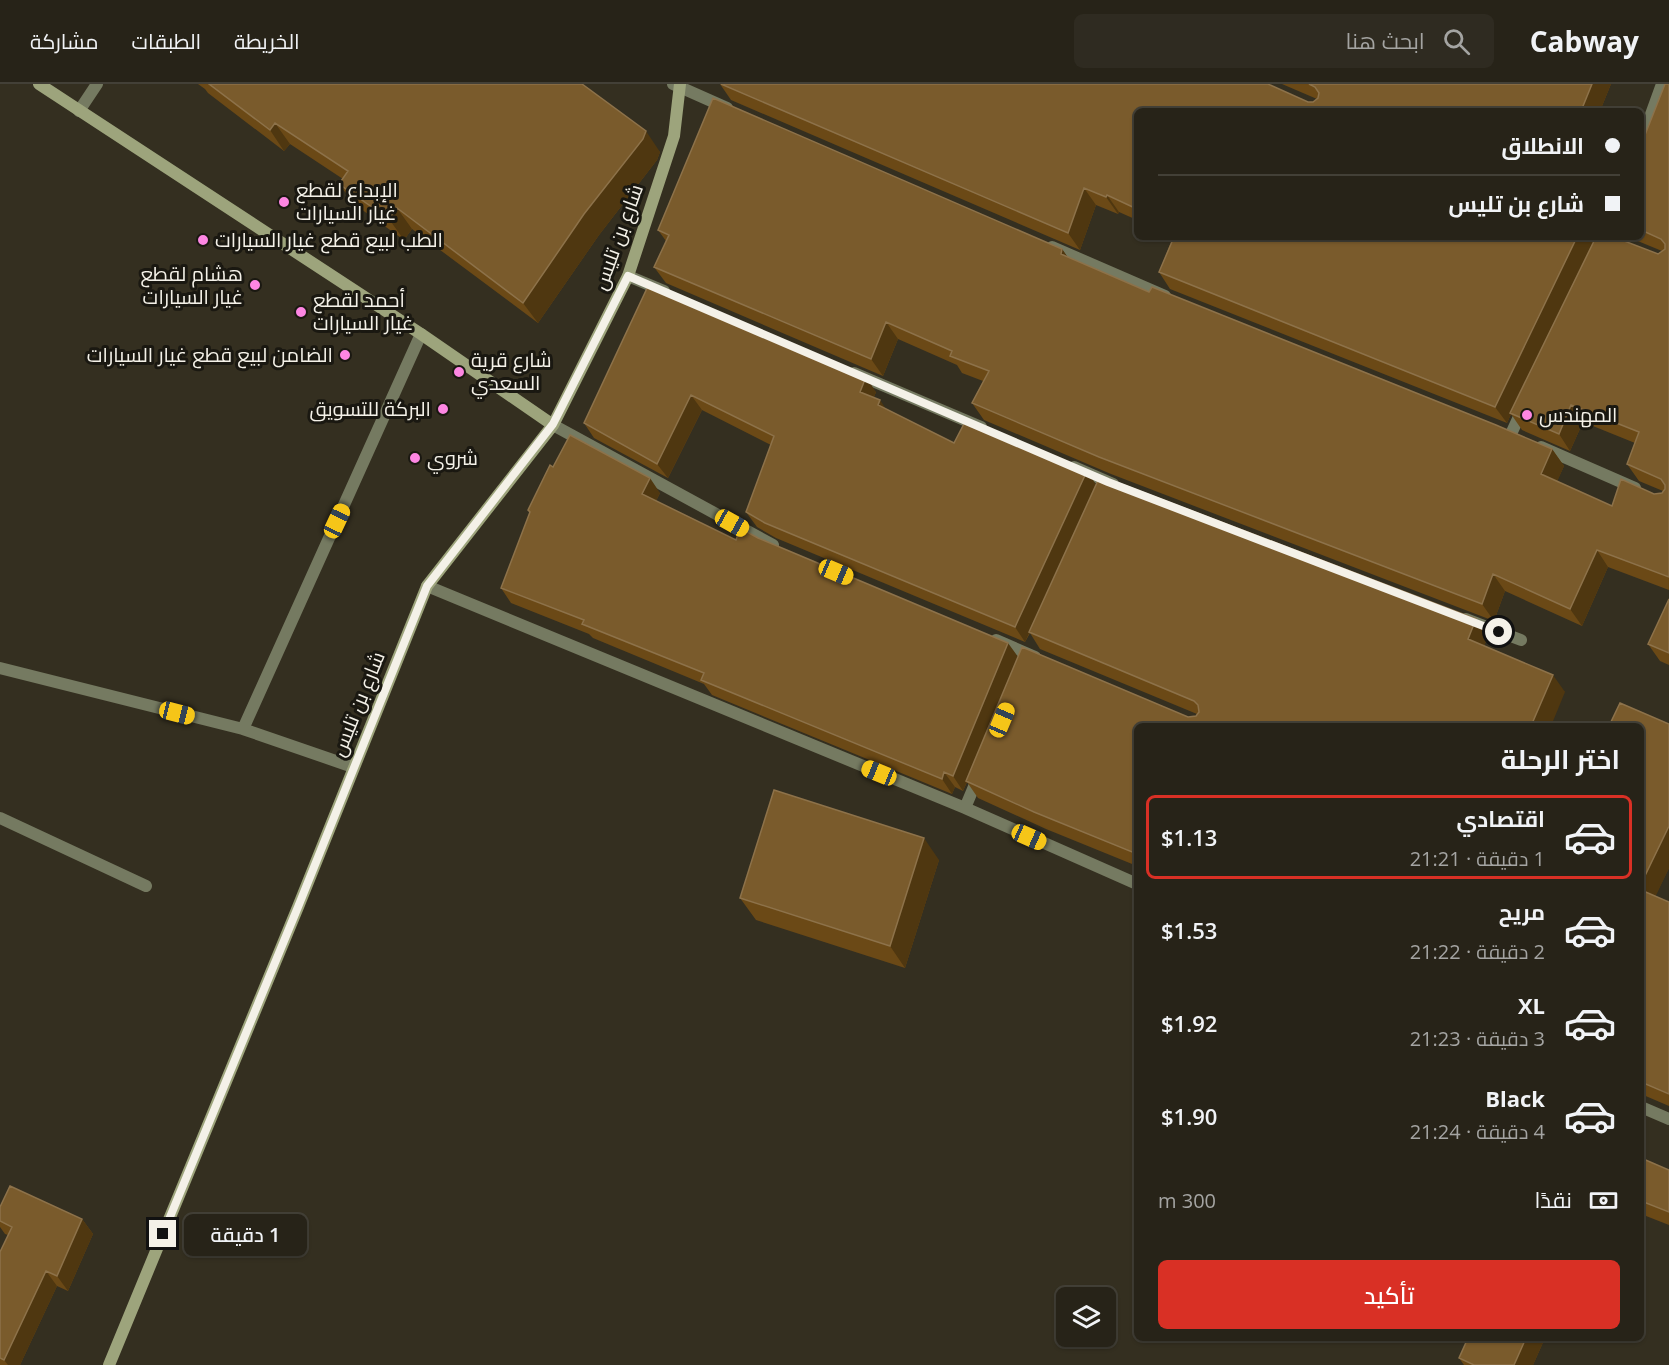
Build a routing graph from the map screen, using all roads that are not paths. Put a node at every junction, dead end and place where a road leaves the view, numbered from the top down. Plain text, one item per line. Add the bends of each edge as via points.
1 (39, 84) edge
2 (97, 84) edge
3 (1662, 84) edge
4 (677, 85) edge
5 (79, 111) junction
6 (743, 115) edge
7 (1644, 134) edge
8 (1045, 245) edge
9 (628, 276) junction
10 (672, 295) edge
11 (1175, 299) edge
12 (421, 334) junction
13 (846, 369) edge
14 (1531, 392) edge
15 (553, 424) junction
16 (988, 430) edge
17 (1064, 463) edge
18 (1130, 490) edge
19 (1648, 494) edge
20 (782, 549) edge
21 (427, 586) junction
22 (1454, 614) edge
23 (986, 636) edge
24 (1521, 640) dead end
25 (1051, 663) edge
26 (0, 668) edge
27 (243, 729) junction
28 (983, 764) edge
29 (354, 767) junction
30 (965, 808) junction
31 (0, 818) edge
32 (1134, 883) edge
33 (146, 886) dead end
34 (1644, 1108) edge
35 (1669, 1119) edge
36 (109, 1365) edge

1 - 5 street
2 - 5 street
3 - 7 street
4 - 6 street
4 - 9 street, شارع بن تليس via 674,136
5 - 12 street
8 - 11 street
9 - 10 street
9 - 15 street, شارع بن تليس
12 - 15 street
12 - 27 street
13 - 16 street
14 - 19 street via 1516,436
15 - 20 street
15 - 21 street, شارع بن تليس
17 - 18 street via 1105,487
21 - 29 street, شارع بن تليس
21 - 30 street
22 - 24 street
23 - 25 street
26 - 27 street
27 - 29 street
28 - 30 street
29 - 36 street, شارع بن تليس
30 - 32 street
31 - 33 street
34 - 35 street

